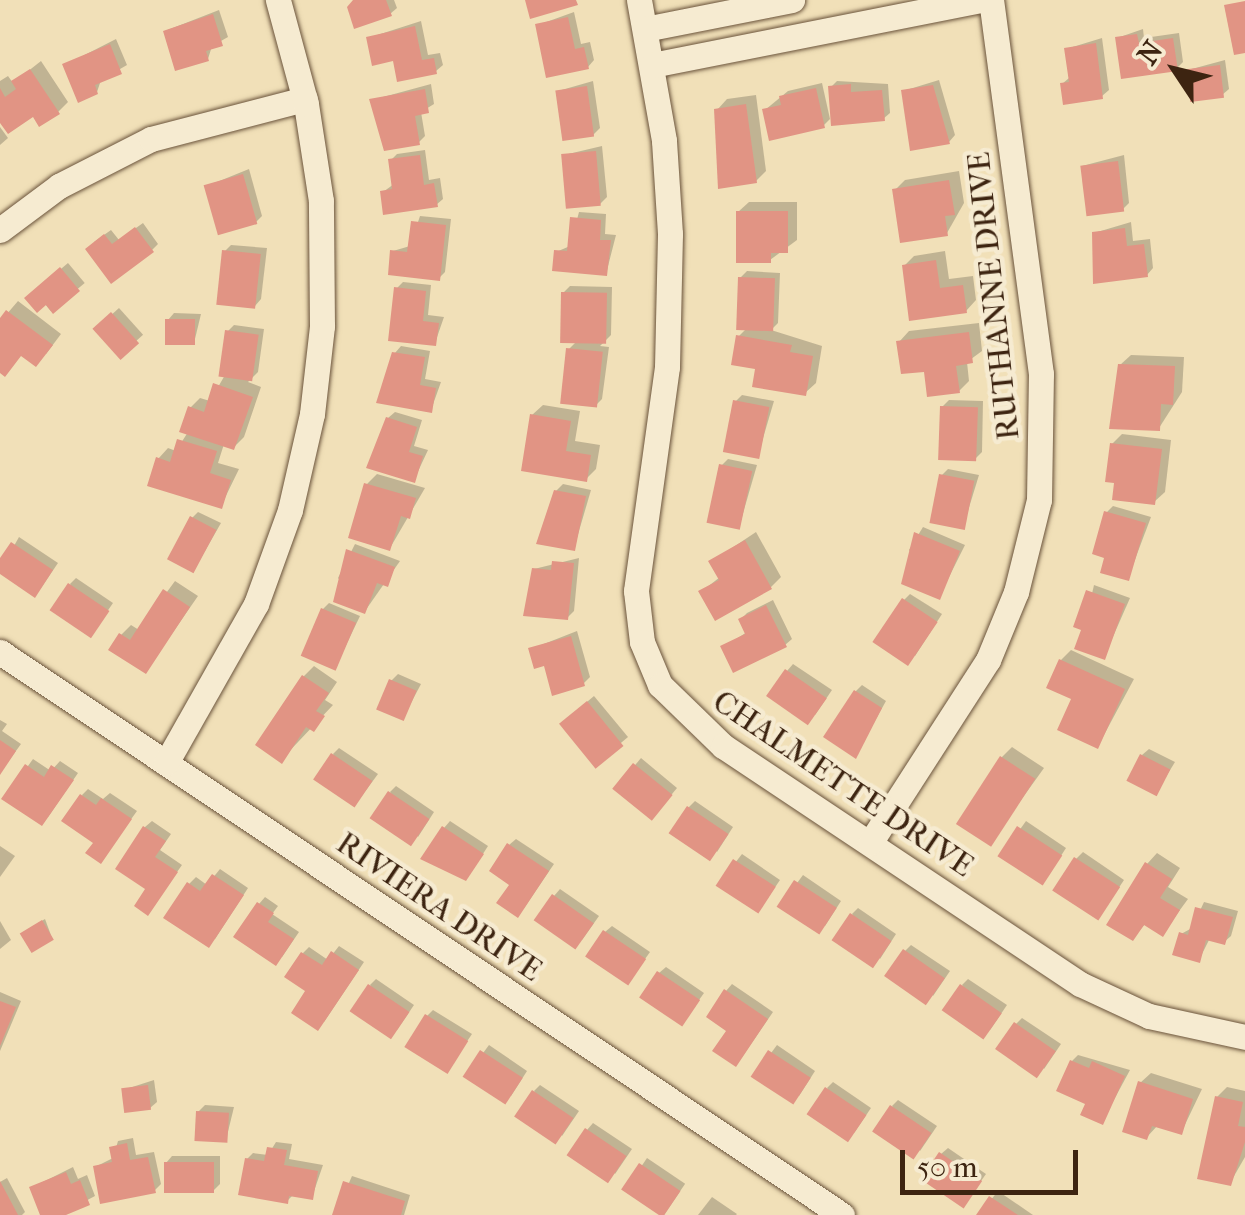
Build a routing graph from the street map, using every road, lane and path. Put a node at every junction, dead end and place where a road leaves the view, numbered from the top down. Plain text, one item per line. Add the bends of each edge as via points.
1 (278, 0) edge
2 (639, 0) edge
3 (792, 0) edge
4 (980, 0) edge
5 (991, 0) edge
6 (645, 29) junction
7 (652, 64) junction
8 (304, 99) junction
9 (0, 230) edge
10 (0, 652) edge
11 (166, 763) junction
12 (870, 844) junction
13 (1245, 1037) edge
14 (814, 1208) edge
15 (842, 1215) edge

1 - 8 street
2 - 6 street, CHALMETTE DRIVE
3 - 6 street
4 - 7 street
5 - 12 street, RUTHANNE DRIVE via 1041,374 1039,500 996,644
6 - 7 street, CHALMETTE DRIVE
7 - 12 street, CHALMETTE DRIVE via 668,193 671,298 636,591 642,642 660,685 688,718
8 - 9 street via 134,146 59,186
8 - 11 street via 320,201 323,294 307,444 250,618
10 - 11 street, RIVIERA DRIVE
11 - 14 street, RIVIERA DRIVE
12 - 13 street, CHALMETTE DRIVE via 1098,994 1159,1019
14 - 15 street, RIVIERA DRIVE

